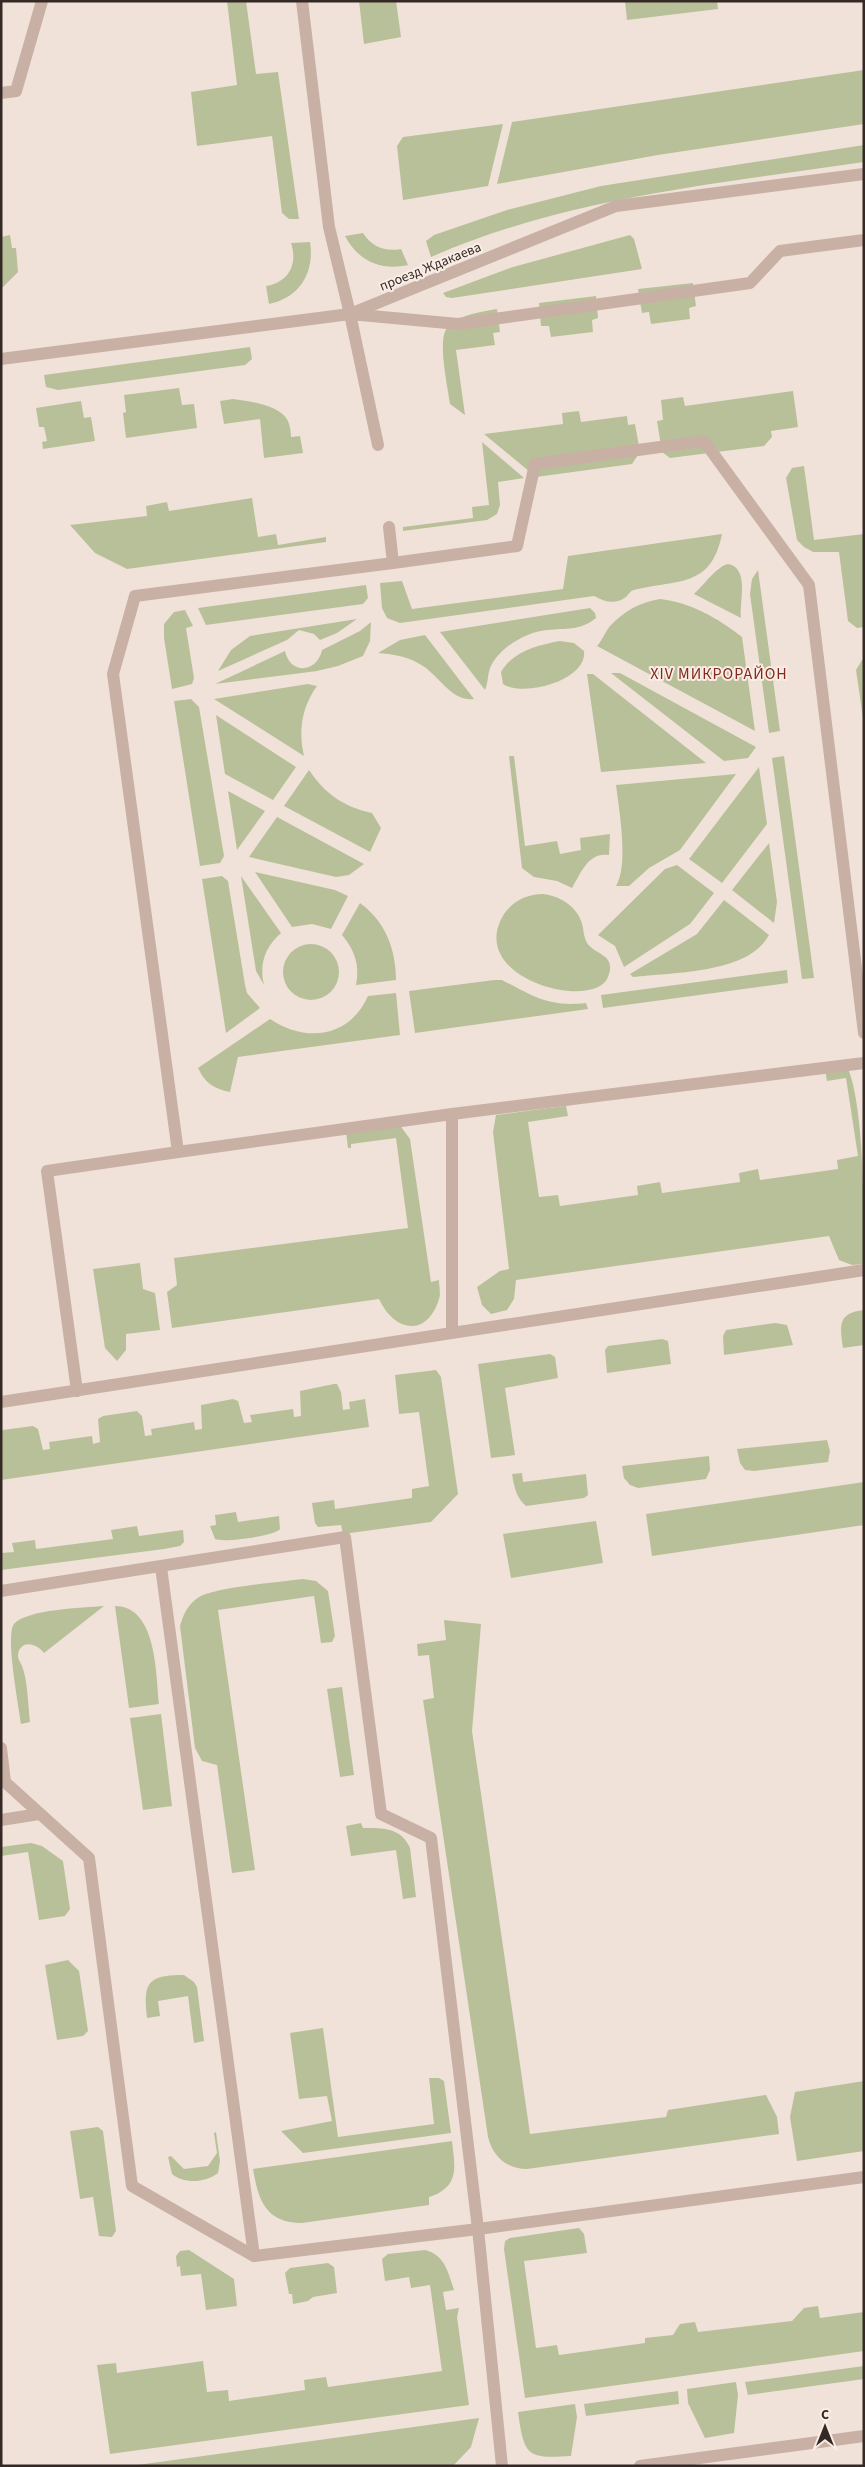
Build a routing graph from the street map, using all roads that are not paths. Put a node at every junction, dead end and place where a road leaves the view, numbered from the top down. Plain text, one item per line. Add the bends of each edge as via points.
1 (42, 1) edge
2 (302, 1) edge
3 (1, 94) edge
4 (864, 174) edge
5 (864, 240) edge
6 (350, 314) junction
7 (1, 359) edge
8 (378, 445) dead end
9 (389, 527) dead end
10 (393, 563) junction
11 (864, 1033) edge
12 (864, 1063) edge
13 (452, 1114) junction
14 (178, 1152) junction
15 (864, 1270) edge
16 (452, 1332) junction
17 (77, 1391) junction
18 (1, 1402) edge
19 (161, 1567) junction
20 (1, 1591) edge
21 (1, 1748) edge
22 (38, 1814) junction
23 (1, 1820) edge
24 (864, 2177) edge
25 (478, 2229) junction
26 (254, 2256) junction
27 (864, 2436) edge
28 (502, 2466) edge
29 (640, 2466) edge

1 - 3 street via 16,91
2 - 6 street via 329,227
4 - 6 street, проезд Ждакаева via 616,206
5 - 6 street via 780,251 750,282 458,324
6 - 7 street, проезд Ждакаева
6 - 8 street
9 - 10 street
10 - 11 street via 517,546 535,464 704,441 809,585
10 - 14 street via 135,596 113,674
12 - 13 street
13 - 14 street
13 - 16 street
14 - 17 street via 47,1171
15 - 16 street
16 - 17 street
17 - 18 street
19 - 20 street
19 - 25 street via 344,1537 382,1814 431,1838
19 - 26 street
21 - 22 street via 5,1782
22 - 23 street
22 - 26 street via 89,1858 132,2186
24 - 25 street
25 - 26 street
25 - 28 street
27 - 29 street

